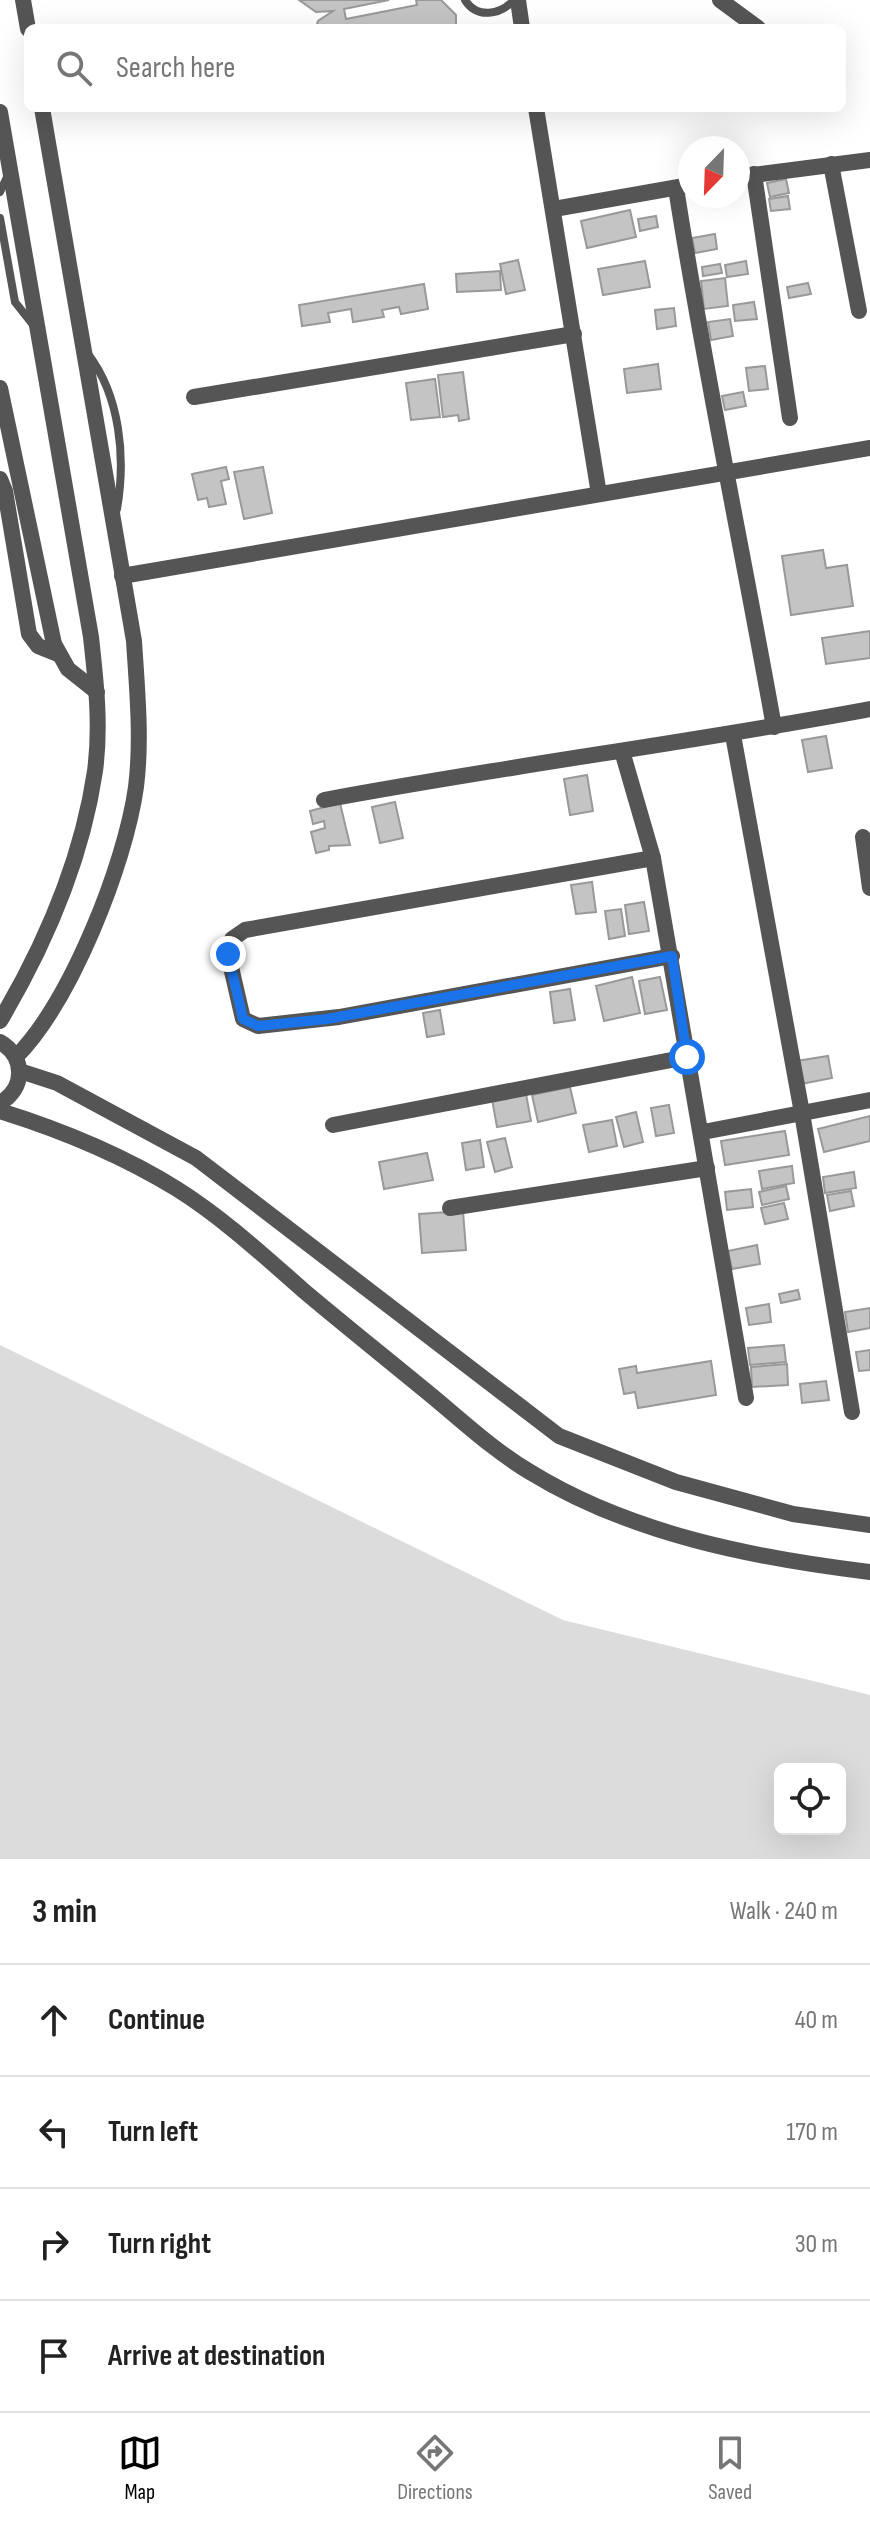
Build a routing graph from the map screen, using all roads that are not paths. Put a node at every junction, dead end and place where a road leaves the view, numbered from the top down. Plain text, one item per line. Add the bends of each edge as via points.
1 (23, 0) edge
2 (465, 0) edge
3 (516, 0) edge
4 (720, 0) edge
5 (27, 24) edge
6 (521, 24) edge
7 (753, 24) edge
8 (0, 112) edge
9 (43, 112) edge
10 (537, 112) edge
11 (870, 160) edge
12 (831, 164) junction
13 (10, 171) junction
14 (750, 175) edge
15 (678, 188) edge
16 (0, 192) edge
17 (750, 198) edge
18 (685, 208) edge
19 (554, 209) junction
20 (0, 218) edge
21 (859, 311) dead end
22 (38, 329) junction
23 (574, 334) junction
24 (0, 388) edge
25 (194, 397) dead end
26 (790, 418) dead end
27 (870, 448) edge
28 (728, 472) junction
29 (0, 479) edge
30 (599, 494) junction
31 (122, 576) junction
32 (58, 654) junction
33 (97, 692) junction
34 (870, 709) edge
35 (774, 727) junction
36 (733, 735) junction
37 (622, 751) junction
38 (324, 800) dead end
39 (863, 837) dead end
40 (653, 858) junction
41 (870, 888) edge
42 (672, 956) junction
43 (0, 1021) edge
44 (0, 1042) edge
45 (687, 1057) junction
46 (18, 1064) junction
47 (870, 1100) edge
48 (0, 1103) edge
49 (0, 1111) edge
50 (802, 1113) junction
51 (333, 1125) dead end
52 (703, 1132) junction
53 (707, 1168) junction
54 (450, 1208) dead end
55 (746, 1398) dead end
56 (852, 1412) dead end
57 (870, 1525) edge
58 (870, 1572) edge

1 - 5 street
2 - 3 lane via 487,14
3 - 6 street
4 - 7 street
8 - 13 street
9 - 31 street
10 - 19 street
11 - 12 street
12 - 14 street
12 - 21 street
13 - 16 lane
13 - 22 street
15 - 19 street
17 - 26 street
18 - 28 street via 700,340
19 - 23 street
20 - 22 lane via 15,302
22 - 33 street
23 - 25 street
23 - 30 street
24 - 32 street
27 - 28 street
28 - 30 street
28 - 35 street
29 - 32 street via 29,634 38,646
30 - 31 street
31 - 46 street via 134,641 136,788 99,909 62,994
32 - 33 street
33 - 43 street via 95,771 79,845 61,897
34 - 35 street
35 - 36 street
36 - 37 street
36 - 50 street
37 - 38 street
37 - 40 street
39 - 41 street
40 - 42 street
40 - 42 street via 245,930 232,939 228,954 243,1019 258,1026 339,1017
42 - 45 street
44 - 46 street
45 - 51 street
45 - 52 street
46 - 48 street via 18,1086
46 - 57 street via 196,1158 559,1436 676,1482 793,1514
47 - 50 street
49 - 58 street via 110,1154 177,1189 472,1429 528,1471 581,1500 780,1561
50 - 52 street
50 - 56 street
52 - 53 street
53 - 54 street
53 - 55 street

